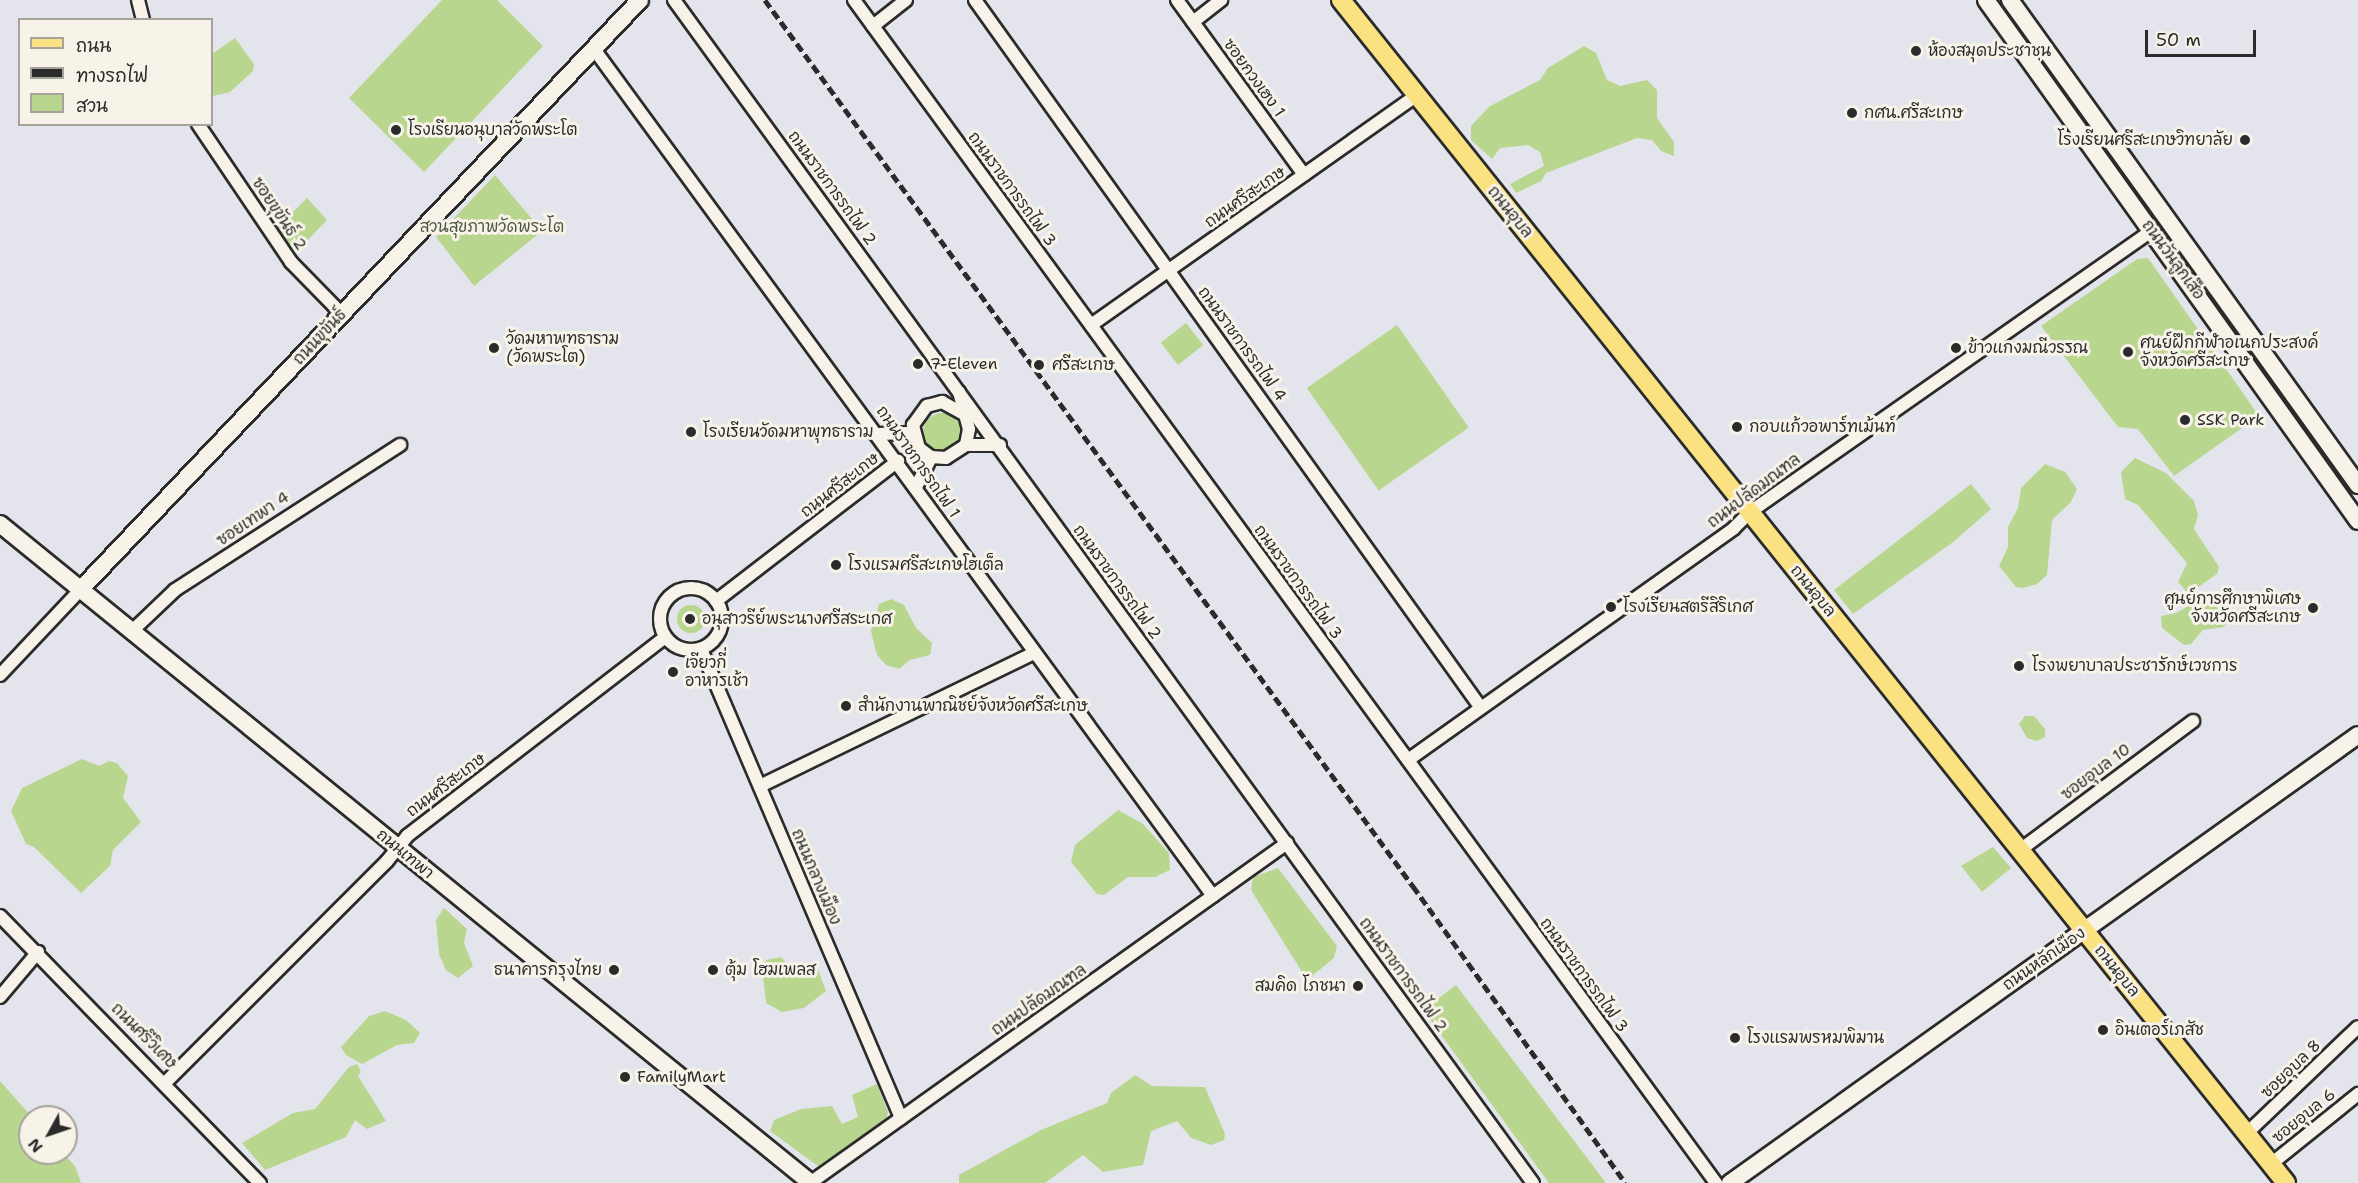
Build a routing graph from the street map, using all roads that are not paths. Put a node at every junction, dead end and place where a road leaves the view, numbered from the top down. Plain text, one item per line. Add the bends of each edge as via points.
1 (138, 0) edge
2 (640, 0) edge
3 (674, 0) edge
4 (854, 0) edge
5 (906, 0) edge
6 (975, 0) edge
7 (1177, 0) edge
8 (1221, 0) edge
9 (1341, 0) edge
10 (1986, 0) edge
11 (2010, 0) edge
12 (142, 18) edge
13 (1193, 22) junction
14 (873, 26) junction
15 (594, 49) junction
16 (1417, 95) junction
17 (199, 126) edge
18 (1304, 175) junction
19 (2152, 231) junction
20 (2204, 269) junction
21 (1169, 271) junction
22 (2187, 281) junction
23 (342, 314) junction
24 (2240, 320) junction
25 (1091, 326) junction
26 (2223, 332) junction
27 (968, 411) junction
28 (913, 433) junction
29 (879, 434) junction
30 (400, 445) dead end
31 (966, 445) junction
32 (1000, 445) junction
33 (931, 457) junction
34 (898, 461) junction
35 (2358, 485) edge
36 (916, 487) junction
37 (1750, 512) junction
38 (2358, 521) edge
39 (0, 524) edge
40 (81, 589) junction
41 (716, 601) junction
42 (132, 631) junction
43 (665, 637) junction
44 (701, 649) junction
45 (1034, 653) junction
46 (0, 675) edge
47 (1481, 708) junction
48 (2193, 721) dead end
49 (2358, 735) edge
50 (1408, 760) junction
51 (760, 786) junction
52 (1287, 843) junction
53 (398, 847) junction
54 (2020, 850) junction
55 (1213, 896) junction
56 (0, 916) edge
57 (2084, 930) junction
58 (38, 952) junction
59 (0, 997) edge
60 (2358, 1028) edge
61 (166, 1082) junction
62 (2358, 1094) edge
63 (901, 1118) junction
64 (2247, 1134) junction
65 (2271, 1164) junction
66 (260, 1183) edge
67 (810, 1183) edge
68 (1533, 1183) edge
69 (1716, 1183) edge
70 (1730, 1183) edge
71 (2286, 1183) edge

1 - 12 street
2 - 15 street, ถนนขุขันธ์
3 - 27 street, ถนนราชการรถไฟ 2 via 958,387
4 - 14 street, ถนนราชการรถไฟ 3
5 - 14 street
6 - 21 street, ถนนราชการรถไฟ 4
7 - 13 street, ซอยกวงเฮง 1
8 - 13 street
9 - 16 main road, ถนนอุบล
10 - 19 street, ถนนวันลูกเสือ
11 - 20 street, ถนนวันลูกเสือ
13 - 18 street, ซอยกวงเฮง 1
14 - 25 street, ถนนราชการรถไฟ 3
15 - 23 street, ถนนขุขันธ์
15 - 29 street, ถนนราชการรถไฟ 1
16 - 18 street, ถนนศรีสะเกษ
16 - 37 main road, ถนนอุบล
17 - 23 street, ซอยขุขันธ์ 2 via 291,262
18 - 21 street, ถนนศรีสะเกษ
19 - 22 street, ถนนวันลูกเสือ
19 - 37 street, ถนนปลัดมณฑล
20 - 22 street
20 - 24 street, ถนนวันลูกเสือ
21 - 25 street, ถนนศรีสะเกษ
21 - 47 street, ถนนราชการรถไฟ 4
22 - 26 street, ถนนวันลูกเสือ
23 - 40 street, ถนนขุขันธ์
24 - 26 street
24 - 35 street, ถนนวันลูกเสือ
25 - 50 street, ถนนราชการรถไฟ 3
26 - 38 street, ถนนวันลูกเสือ
27 - 28 street via 934,403 920,411
27 - 31 street
27 - 32 street, ถนนราชการรถไฟ 2
28 - 29 street
28 - 33 street via 919,448
29 - 34 street, ถนนราชการรถไฟ 1
30 - 42 street, ซอยเทพา 4 via 175,590
31 - 32 street
31 - 33 street via 954,456
32 - 52 street, ถนนราชการรถไฟ 2
33 - 36 street
34 - 36 street, ถนนราชการรถไฟ 1
34 - 41 street, ถนนศรีสะเกษ
36 - 45 street, ถนนราชการรถไฟ 1
37 - 47 street, ถนนปลัดมณฑล via 1734,528
37 - 54 main road, ถนนอุบล
39 - 40 street, ถนนเทพา
40 - 42 street, ถนนเทพา
40 - 46 street, ถนนขุขันธ์
41 - 43 street via 700,589 690,588 668,597 660,617
41 - 44 street via 722,614 721,629 714,641
42 - 53 street, ถนนเทพา
43 - 44 street via 681,649
43 - 53 street, ถนนศรีสะเกษ via 416,829
44 - 51 street, ถนนกลางเมือง
45 - 51 street
45 - 55 street, ถนนราชการรถไฟ 1
47 - 50 street, ถนนปลัดมณฑล
48 - 54 street, ซอยอุบล 10
49 - 57 street, ถนนหลักเมือง
50 - 69 street, ถนนราชการรถไฟ 3
51 - 63 street, ถนนกลางเมือง
52 - 55 street, ถนนปลัดมณฑล
52 - 68 street, ถนนราชการรถไฟ 2
53 - 61 street, ถนนศรีสะเกษ
53 - 67 street, ถนนเทพา
54 - 57 main road, ถนนอุบล
55 - 63 street, ถนนปลัดมณฑล
56 - 58 street, ถนนศรีวิเศษ
57 - 64 main road, ถนนอุบล
57 - 70 street, ถนนหลักเมือง
58 - 59 street
58 - 61 street, ถนนศรีวิเศษ
60 - 64 street, ซอยอุบล 8
61 - 66 street, ถนนศรีวิเศษ
62 - 65 street, ซอยอุบล 6
63 - 67 street, ถนนปลัดมณฑล
64 - 65 main road, ถนนอุบล
65 - 71 main road, ถนนอุบล

